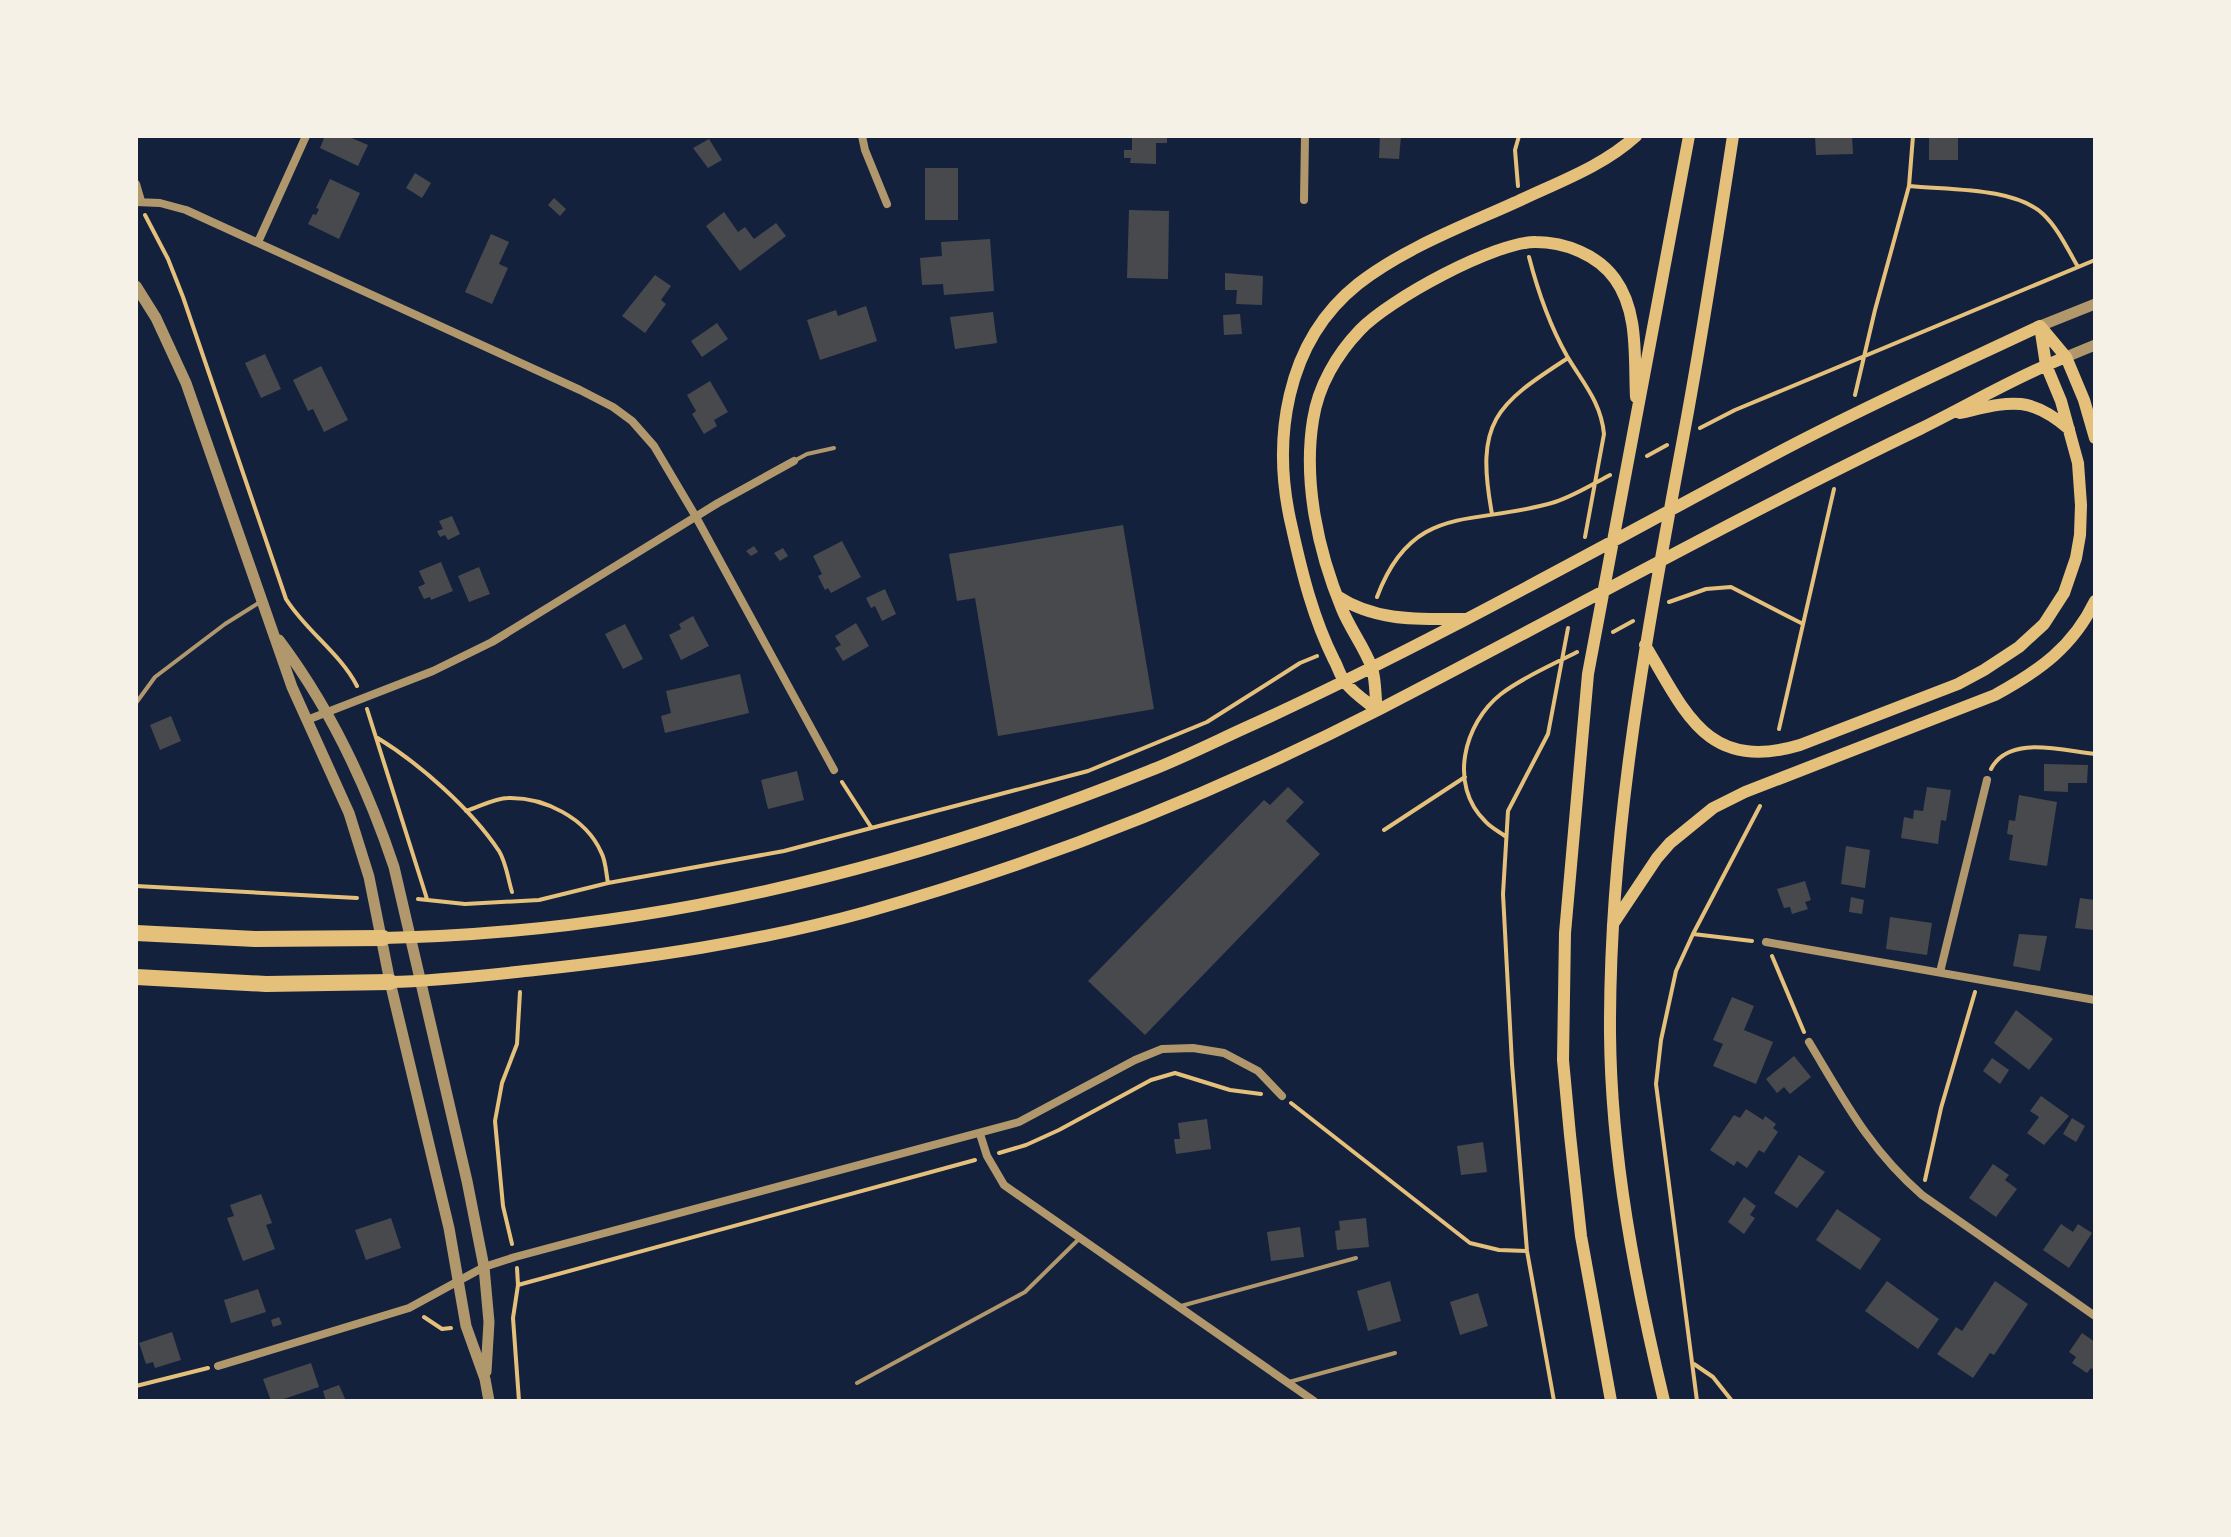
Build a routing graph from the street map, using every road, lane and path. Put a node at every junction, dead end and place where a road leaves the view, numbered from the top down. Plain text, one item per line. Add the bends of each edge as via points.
1 (306, 136) edge
2 (862, 136) edge
3 (1305, 136) edge
4 (1519, 136) edge
5 (1636, 136) edge
6 (1689, 136) edge
7 (1733, 136) edge
8 (1913, 136) edge
9 (136, 184) edge
10 (1909, 186) junction
11 (1518, 188) dead end
12 (1304, 200) dead end
13 (138, 202) edge
14 (887, 204) dead end
15 (258, 242) junction
16 (1529, 255) dead end
17 (2095, 260) edge
18 (2078, 267) junction
19 (136, 286) edge
20 (2095, 304) edge
21 (1875, 310) dead end
22 (2040, 326) junction
23 (2095, 345) edge
24 (2066, 357) junction
25 (1568, 358) junction
26 (2046, 365) junction
27 (1945, 417) junction
28 (1637, 418) junction
29 (2069, 430) junction
30 (1692, 432) dead end
31 (1604, 434) dead end
32 (2095, 438) edge
33 (1678, 439) dead end
34 (834, 448) dead end
35 (794, 461) joint
36 (1636, 461) dead end
37 (1622, 469) dead end
38 (1492, 514) junction
39 (696, 517) junction
40 (1820, 549) dead end
41 (1337, 596) junction
42 (262, 601) junction
43 (2095, 601) edge
44 (1373, 614) junction
45 (1468, 619) junction
46 (272, 629) junction
47 (1645, 645) junction
48 (1329, 650) junction
49 (1372, 669) junction
50 (1345, 682) junction
51 (1557, 690) dead end
52 (363, 698) junction
53 (136, 703) edge
54 (1377, 710) junction
55 (328, 713) junction
56 (307, 720) junction
57 (1779, 729) dead end
58 (374, 736) junction
59 (2095, 754) edge
60 (834, 770) joint
61 (1465, 777) dead end
62 (1987, 780) joint
63 (1760, 806) dead end
64 (466, 811) junction
65 (871, 827) junction
66 (1384, 830) dead end
67 (608, 883) junction
68 (136, 886) edge
69 (512, 892) dead end
70 (374, 898) junction
71 (427, 899) junction
72 (403, 900) junction
73 (1612, 927) junction
74 (136, 933) edge
75 (1693, 934) junction
76 (383, 938) junction
77 (411, 938) junction
78 (1766, 942) junction
79 (1940, 972) junction
80 (136, 977) edge
81 (1979, 979) junction
82 (390, 982) junction
83 (421, 982) junction
84 (520, 992) dead end
85 (2095, 1000) edge
86 (1809, 1042) joint
87 (1282, 1096) junction
88 (980, 1134) junction
89 (987, 1156) junction
90 (1922, 1195) junction
91 (1080, 1238) junction
92 (1527, 1251) junction
93 (515, 1257) junction
94 (1356, 1258) dead end
95 (484, 1267) junction
96 (458, 1281) junction
97 (518, 1285) junction
98 (1178, 1307) junction
99 (2095, 1316) edge
100 (1395, 1353) dead end
101 (1693, 1364) junction
102 (218, 1366) joint
103 (485, 1379) junction
104 (857, 1383) dead end
105 (1287, 1383) junction
106 (136, 1386) edge
107 (489, 1401) edge
108 (519, 1401) edge
109 (1314, 1401) edge
110 (1554, 1401) edge
111 (1611, 1401) edge
112 (1664, 1401) edge
113 (1697, 1401) edge
114 (1732, 1401) edge

1 - 15 street
2 - 14 street
3 - 12 street
4 - 11 path
5 - 48 main road via 1592,167 1389,264 1342,300 1311,338 1287,399 1285,472 1300,563
6 - 28 main road
7 - 47 main road
8 - 10 path
9 - 13 street
10 - 18 path via 1991,194 2029,205 2055,228
10 - 21 path
13 - 15 street via 186,210
13 - 52 path via 183,297 286,599 352,677
15 - 39 street via 613,407 645,434
16 - 25 path via 1542,305
17 - 18 path
18 - 30 path
19 - 42 street via 186,383
20 - 22 street
22 - 24 main road
22 - 26 main road
22 - 45 main road via 1787,448
23 - 24 street
24 - 26 main road
24 - 32 main road
25 - 31 path via 1594,396
25 - 38 path via 1519,391 1496,419 1486,454
26 - 27 main road
26 - 29 main road
27 - 29 main road via 2021,403 2042,409
27 - 54 main road via 1817,478
28 - 41 main road via 1626,299 1615,279 1587,254 1542,242 1507,247 1401,296 1378,312 1343,351 1328,373 1313,417 1315,514
28 - 111 main road via 1588,674 1565,933 1563,1060 1581,1236
29 - 47 main road via 2081,505 2076,558 2064,593 2044,624 2019,647 1958,684 1800,745 1756,752 1733,748 1695,726
33 - 36 path
34 - 35 lane
35 - 39 street
37 - 38 path via 1557,502
38 - 44 path via 1417,536 1392,562
39 - 52 street via 492,642
39 - 60 street
40 - 57 path
41 - 44 main road
41 - 49 main road
42 - 46 street
42 - 53 lane via 155,677
43 - 73 main road via 2063,650 2019,682 1745,792 1699,817 1657,858
44 - 45 main road
45 - 49 main road
46 - 55 street
46 - 56 street
47 - 73 main road
48 - 50 main road
48 - 65 path via 1207,722 1088,771
49 - 50 main road
49 - 54 main road
50 - 54 main road
50 - 77 main road via 1152,770 968,838 849,873 633,917 528,931
51 - 92 path via 1548,734 1508,811 1506,837 1504,908
52 - 55 street
52 - 58 path
54 - 83 main road via 1078,843 862,913 639,958
55 - 56 street
55 - 72 street via 379,822
56 - 70 street via 349,813
58 - 64 path via 399,751
58 - 71 path
59 - 62 path via 2013,749 1992,765
60 - 65 path
61 - 66 path
62 - 79 street
63 - 75 path
64 - 67 path via 505,797 563,812 583,826 602,852
64 - 69 path via 500,853
65 - 67 path via 784,851
67 - 71 path via 539,900 465,904
68 - 70 path
70 - 76 street
71 - 72 path
72 - 77 street
73 - 112 main road via 1610,1036 1617,1147 1643,1314
74 - 76 highway
75 - 78 path
75 - 101 path via 1676,971 1656,1084
76 - 77 main road
76 - 82 street
77 - 83 street
78 - 79 street
78 - 86 path
79 - 81 street
80 - 82 highway via 266,984
81 - 85 street
81 - 90 path
82 - 83 main road
82 - 96 street
83 - 95 street
84 - 93 path via 517,1044 495,1121 503,1206
86 - 90 street via 1875,1149
87 - 88 street via 1258,1071 1224,1053 1162,1049 1019,1122
87 - 89 path via 1230,1090 1175,1073 1151,1080 1026,1145
87 - 92 path via 1470,1243
88 - 89 street
88 - 93 street
89 - 91 street via 1004,1185
89 - 97 path
90 - 99 street
91 - 98 street
91 - 104 lane via 1025,1292
92 - 110 path
93 - 95 street
93 - 97 path
94 - 98 lane
95 - 96 street
95 - 103 street via 489,1322
96 - 102 street via 409,1308
96 - 103 street via 466,1326
97 - 108 path via 513,1318
98 - 105 street
100 - 105 lane
101 - 113 path
101 - 114 path via 1713,1377
102 - 106 path
103 - 107 street
105 - 109 street

